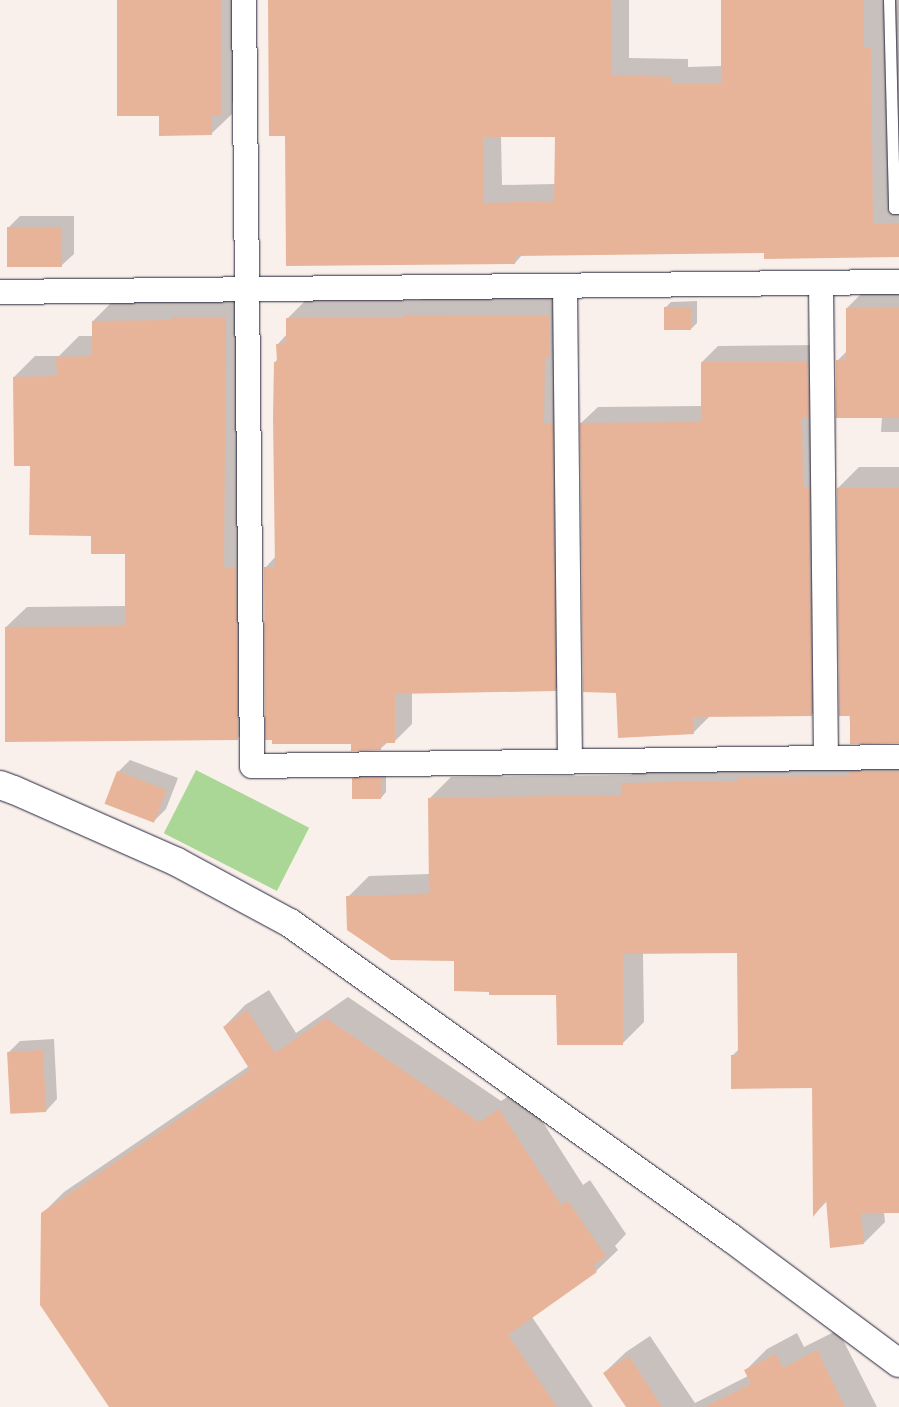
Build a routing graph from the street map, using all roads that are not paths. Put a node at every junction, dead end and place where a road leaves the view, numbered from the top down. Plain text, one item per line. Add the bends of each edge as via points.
1 (244, 0) edge
2 (889, 0) edge
3 (894, 16) edge
4 (895, 103) edge
5 (899, 208) edge
6 (899, 282) edge
7 (821, 283) junction
8 (565, 286) junction
9 (247, 291) junction
10 (0, 292) edge
11 (899, 757) edge
12 (826, 758) junction
13 (570, 761) junction
14 (0, 785) edge
15 (899, 1363) edge

1 - 9 street
2 - 3 lane
3 - 4 lane
4 - 5 lane via 894,208
6 - 7 street
7 - 8 street
7 - 12 street
8 - 9 street
8 - 13 street
9 - 10 street
9 - 13 street via 252,766
11 - 12 street
12 - 13 street
14 - 15 street via 177,862 290,923 731,1238

